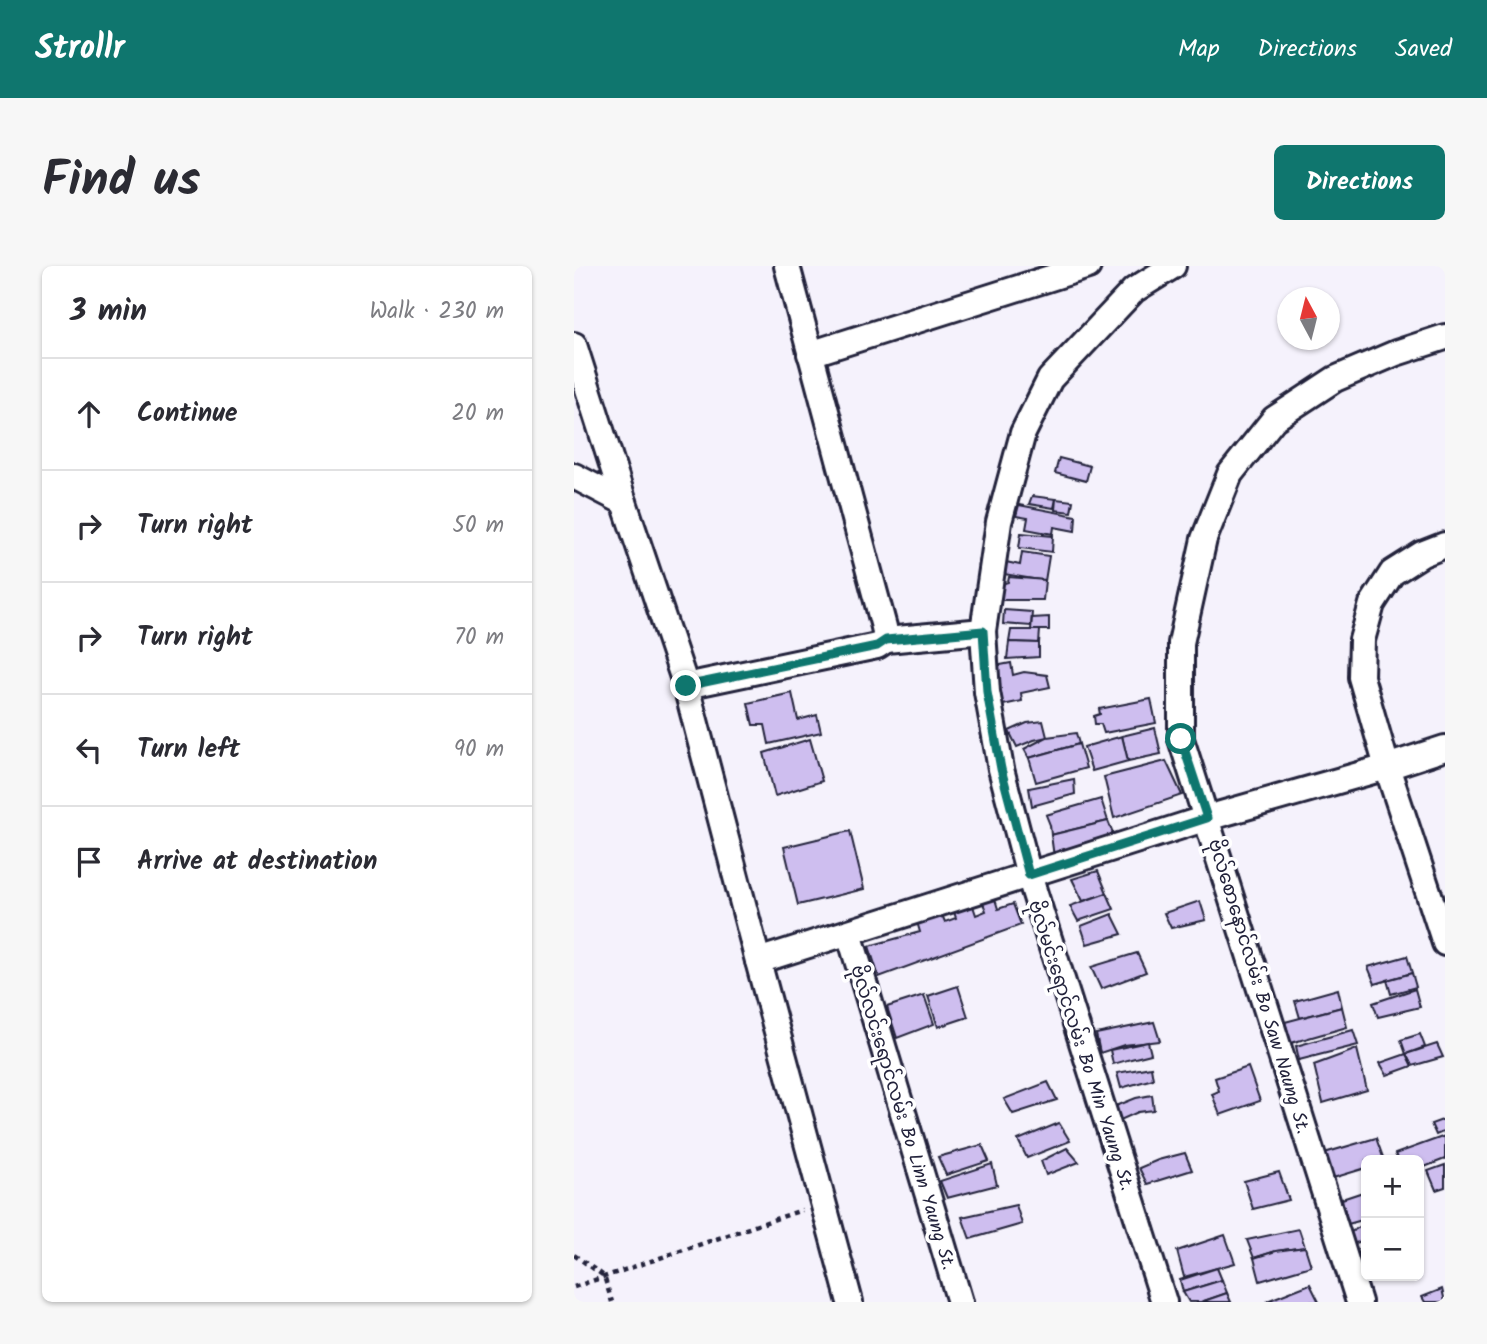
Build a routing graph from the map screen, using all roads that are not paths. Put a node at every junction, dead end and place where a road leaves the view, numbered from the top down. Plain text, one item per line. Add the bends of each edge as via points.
1 (787, 266) edge
2 (1088, 266) edge
3 (1173, 266) edge
4 (1445, 337) edge
5 (574, 345) edge
6 (810, 354) junction
7 (574, 476) edge
8 (624, 502) junction
9 (1445, 545) edge
10 (983, 631) junction
11 (886, 640) junction
12 (686, 686) junction
13 (1445, 748) edge
14 (1387, 767) junction
15 (1207, 818) junction
16 (1029, 875) junction
17 (849, 933) junction
18 (1444, 939) edge
19 (758, 961) junction
20 (850, 1302) edge
21 (960, 1302) edge
22 (1164, 1302) edge
23 (1359, 1302) edge

1 - 6 street
2 - 6 street
3 - 10 street, ဗိုလ်မင်းရောင်လမ်း Bo Min Yaung St. via 1133,290 1050,379 1023,433 999,522
4 - 15 street, ဗိုလ်စောနောင်လမ်း Bo Saw Naung St. via 1335,379 1274,419 1230,474 1204,538 1181,643 1181,739
5 - 8 street
6 - 11 street
7 - 8 street
8 - 12 street
9 - 14 street via 1392,573 1372,604 1362,640 1361,677
10 - 11 street
10 - 16 street, ဗိုလ်မင်းရောင်လမ်း Bo Min Yaung St. via 991,718
11 - 12 street via 877,646
12 - 19 street
13 - 14 street
14 - 15 street
14 - 18 street
15 - 16 street
15 - 23 street, ဗိုလ်စောနောင်လမ်း Bo Saw Naung St.
16 - 17 street
16 - 22 street, ဗိုလ်မင်းရောင်လမ်း Bo Min Yaung St.
17 - 19 street
17 - 21 street, ဗိုလ်လင်းရောင်လမ်း Bo Linn Yaung St.
19 - 20 street

